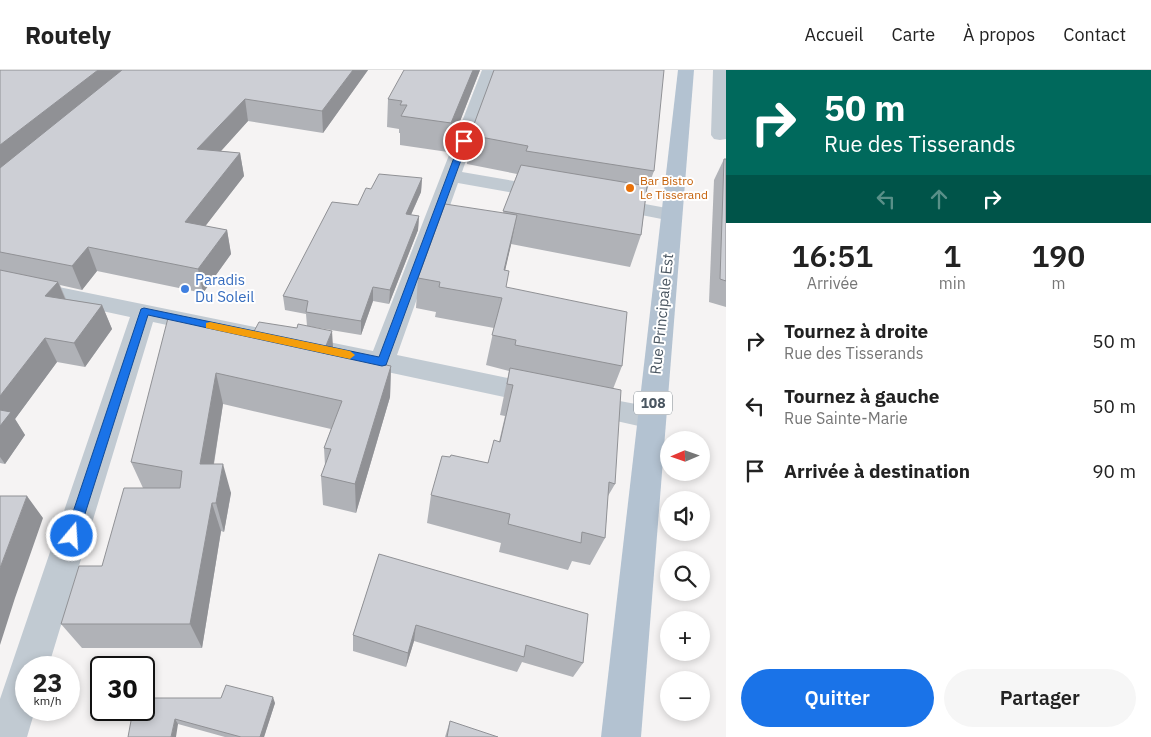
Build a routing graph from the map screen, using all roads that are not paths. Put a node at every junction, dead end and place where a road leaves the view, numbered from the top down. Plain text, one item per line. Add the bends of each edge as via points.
1 (490, 70) edge
2 (686, 70) edge
3 (721, 70) edge
4 (720, 135) dead end
5 (451, 176) junction
6 (672, 215) junction
7 (0, 282) edge
8 (144, 311) junction
9 (382, 362) junction
10 (652, 418) junction
11 (33, 656) edge
12 (15, 712) edge
13 (7, 737) edge
14 (621, 737) edge

1 - 5 street
2 - 6 main road, Rue Principale Est / 108
3 - 4 street
5 - 6 street
5 - 9 street
6 - 10 main road, Rue Principale Est / 108
7 - 8 street
8 - 9 street
8 - 11 street
9 - 10 street
10 - 14 main road, Rue Principale Est / 108
12 - 13 street

